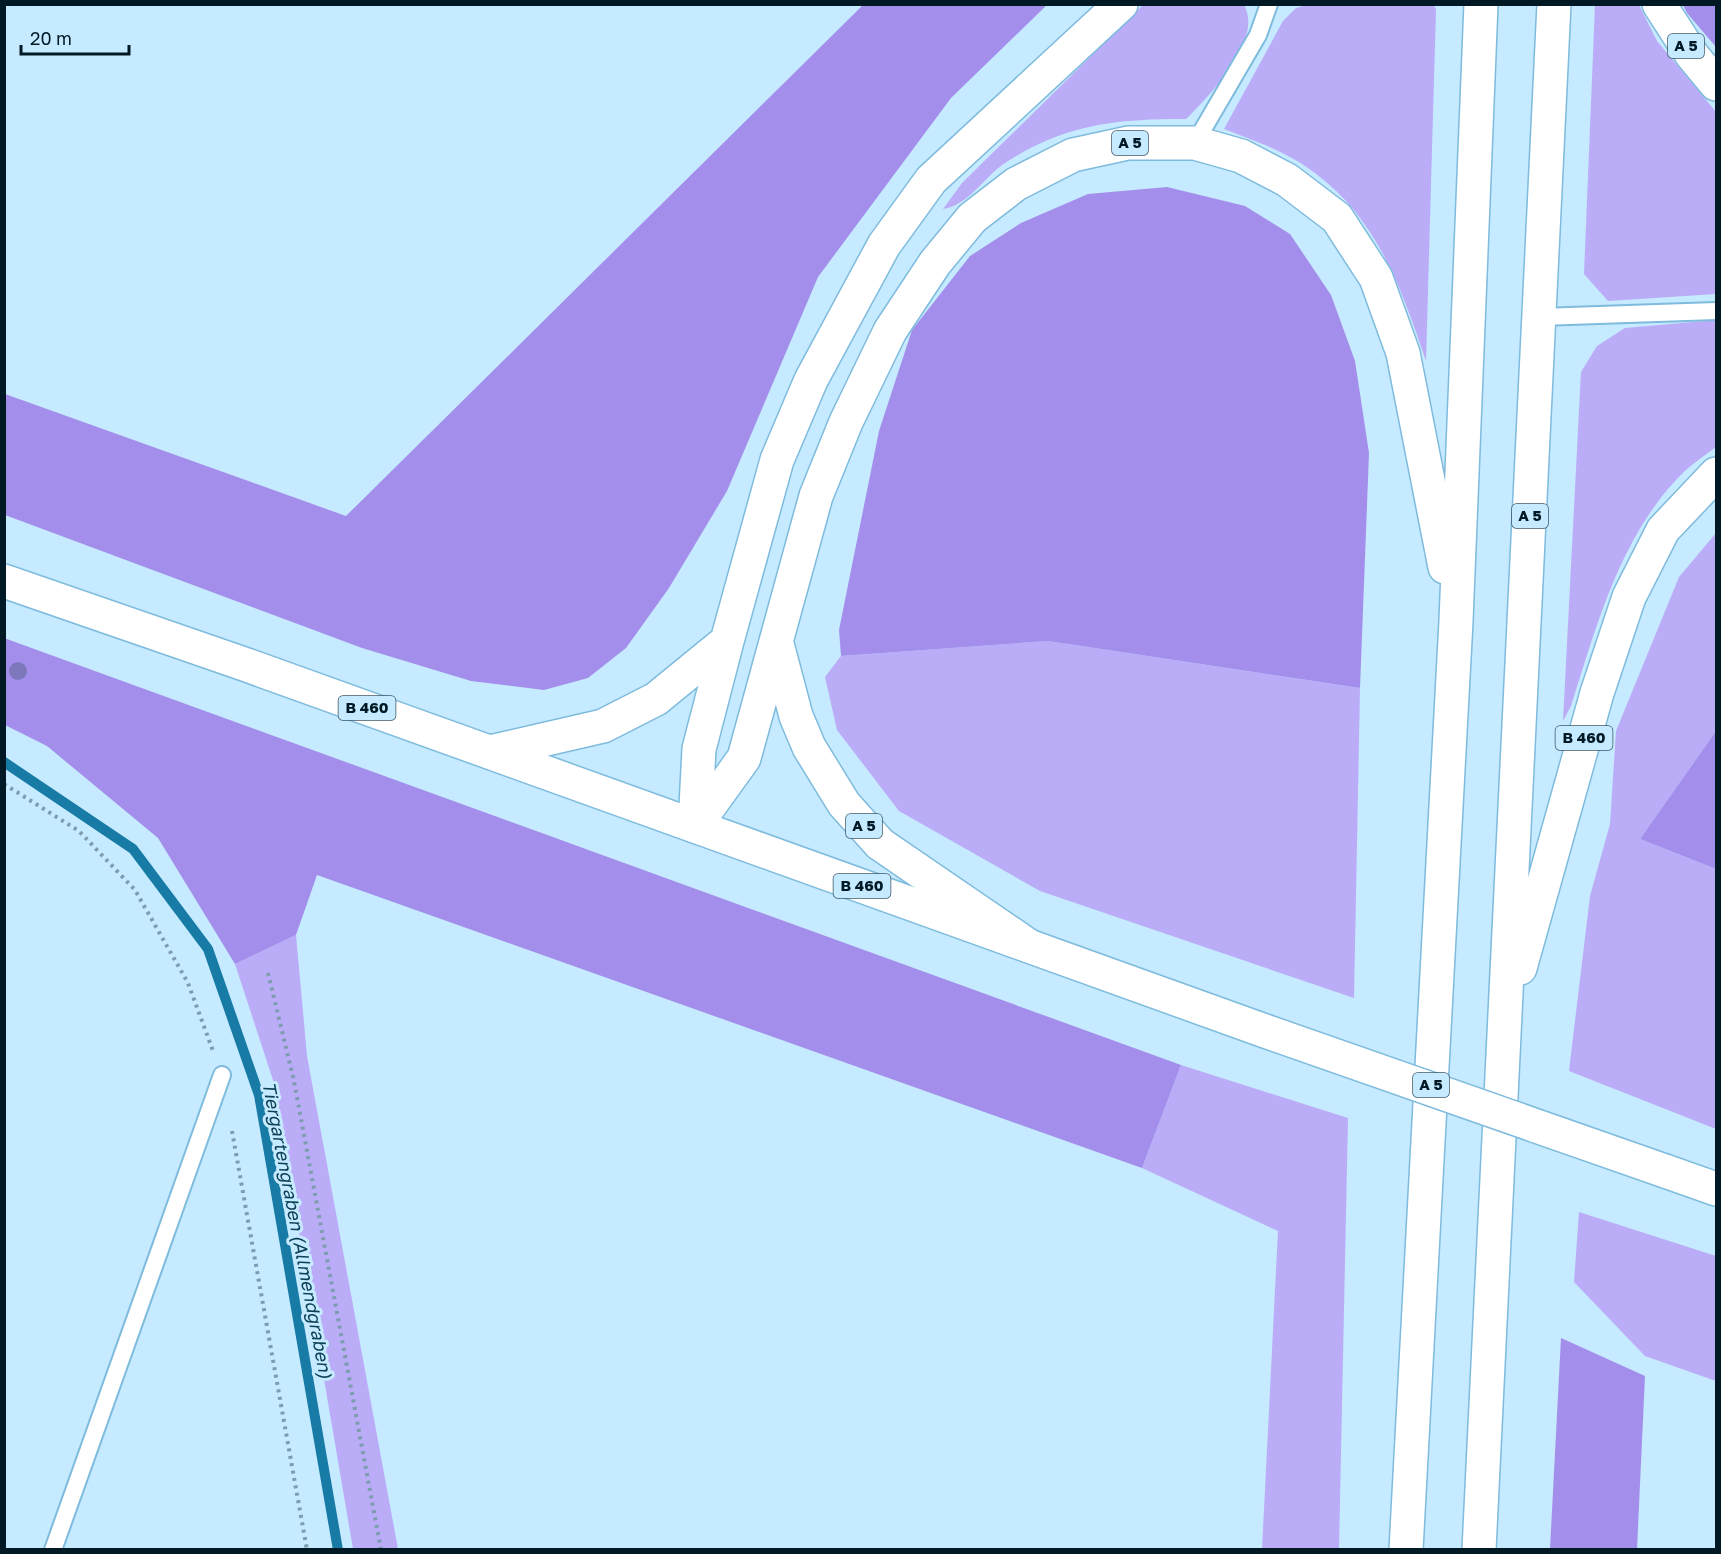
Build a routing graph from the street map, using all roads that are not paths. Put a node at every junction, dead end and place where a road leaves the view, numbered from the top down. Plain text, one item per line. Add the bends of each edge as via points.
1 (1120, 4) edge
2 (1269, 4) edge
3 (1482, 4) edge
4 (1554, 4) edge
5 (1659, 4) edge
6 (1716, 84) edge
7 (1195, 142) junction
8 (1716, 311) edge
9 (1540, 317) junction
10 (1716, 474) edge
11 (4, 581) edge
12 (1456, 621) junction
13 (727, 640) junction
14 (777, 644) junction
15 (490, 752) junction
16 (695, 826) junction
17 (1029, 946) junction
18 (1504, 1028) junction
19 (222, 1076) dead end
20 (1716, 1190) edge
21 (53, 1550) edge
22 (1406, 1550) edge
23 (1479, 1550) edge

1 - 13 main road via 931,180 884,245 811,380 777,460
2 - 7 lane via 1258,35
3 - 12 main road, A 5
4 - 9 main road, A 5
5 - 6 main road, A 5
7 - 12 main road, A 5 via 1241,156 1287,180 1336,218 1376,278 1403,353
7 - 14 main road, A 5 via 1128,142 1073,154 1016,184 972,218 935,263 890,331 846,422 816,496
8 - 9 lane
9 - 18 main road, A 5
10 - 18 main road, B 460 via 1663,531 1629,597 1597,693
11 - 15 main road, B 460
12 - 22 main road, A 5
13 - 15 main road via 656,699 603,726
13 - 16 main road via 699,749
14 - 16 main road, A 5 via 744,758
14 - 17 main road, A 5 via 796,716 809,747 844,804 880,844
15 - 16 main road, B 460
16 - 17 main road, B 460
17 - 20 main road, B 460, bridge
18 - 23 main road, A 5
19 - 21 lane

